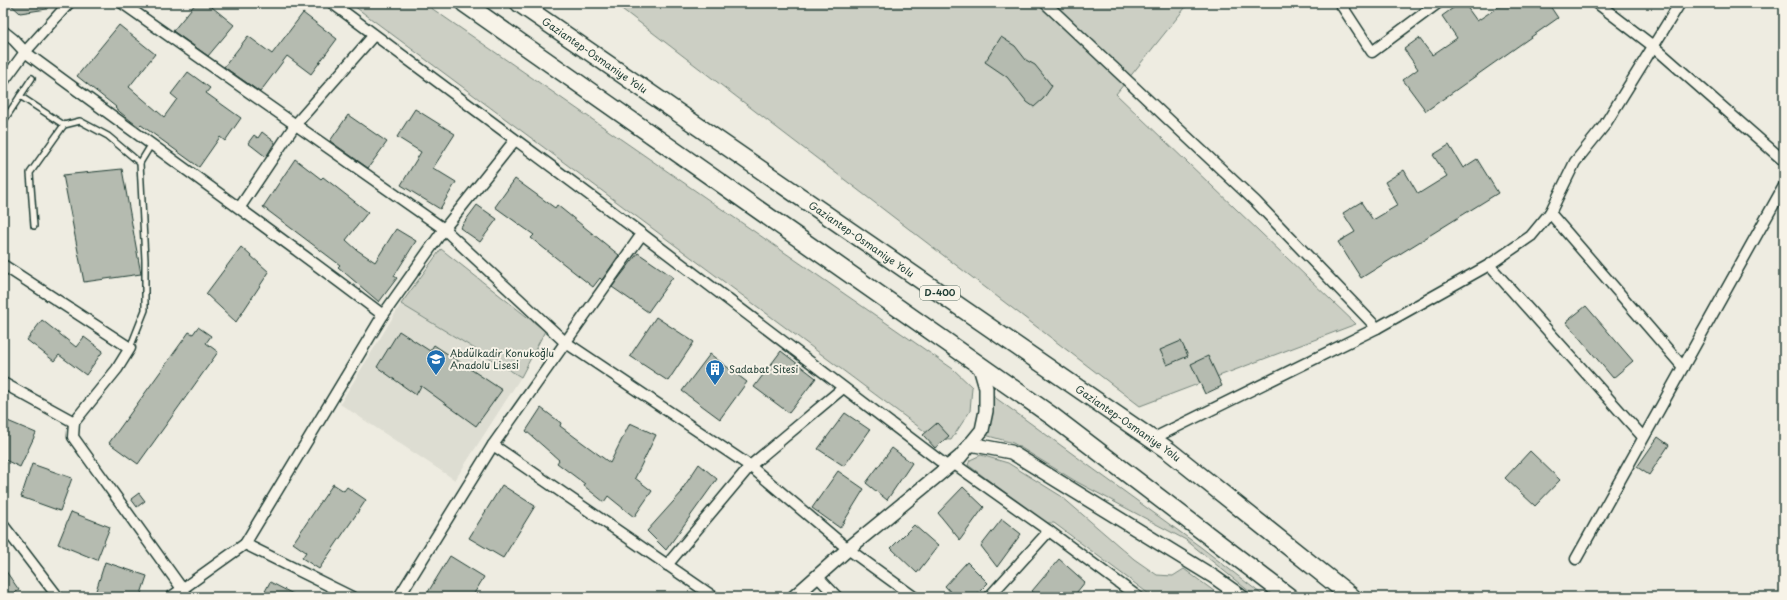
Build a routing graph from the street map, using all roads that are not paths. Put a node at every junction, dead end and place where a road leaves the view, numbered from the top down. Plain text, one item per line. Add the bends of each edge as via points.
1 (69, 3) edge
2 (122, 3) edge
3 (332, 3) edge
4 (464, 3) edge
5 (519, 3) edge
6 (1046, 3) edge
7 (1340, 3) edge
8 (1438, 3) edge
9 (1597, 3) edge
10 (1680, 3) edge
11 (3, 32) edge
12 (374, 36) junction
13 (1653, 46) junction
14 (25, 52) junction
15 (32, 78) dead end
16 (3, 82) edge
17 (20, 96) junction
18 (3, 122) edge
19 (64, 125) junction
20 (295, 125) junction
21 (515, 140) junction
22 (151, 145) junction
23 (1784, 161) edge
24 (140, 163) junction
25 (1784, 186) edge
26 (240, 207) junction
27 (1550, 213) junction
28 (34, 226) dead end
29 (444, 229) junction
30 (642, 234) junction
31 (3, 265) edge
32 (1489, 265) junction
33 (382, 315) junction
34 (1377, 328) junction
35 (565, 342) junction
36 (130, 348) junction
37 (979, 364) junction
38 (1683, 367) junction
39 (3, 382) edge
40 (843, 388) junction
41 (74, 422) junction
42 (1643, 438) junction
43 (1152, 439) junction
44 (970, 444) junction
45 (493, 445) junction
46 (951, 465) junction
47 (750, 466) junction
48 (3, 525) edge
49 (1049, 531) junction
50 (245, 544) junction
51 (848, 548) junction
52 (1576, 559) dead end
53 (667, 565) junction
54 (817, 576) junction
55 (186, 593) edge
56 (58, 597) edge
57 (171, 597) edge
58 (352, 597) edge
59 (399, 597) edge
60 (714, 597) edge
61 (794, 597) edge
62 (837, 597) edge
63 (914, 597) edge
64 (989, 597) edge
65 (1138, 597) edge
66 (1242, 597) edge
67 (1289, 597) edge
68 (1352, 597) edge

1 - 14 street
2 - 20 street
3 - 12 street
4 - 37 highway
5 - 43 highway, Gaziantep-Osmaniye Yolu / D-400
6 - 34 street via 1256,202
7 - 8 street via 1372,52
9 - 13 street
10 - 13 street
11 - 14 street
12 - 20 street
12 - 21 street
13 - 23 street
13 - 27 street via 1604,126 1575,162
14 - 16 street
14 - 22 street
15 - 17 lane
17 - 18 lane
17 - 19 lane
19 - 24 lane via 80,121 108,136
19 - 28 lane via 30,174
20 - 26 street
20 - 29 street
21 - 29 street
21 - 30 street
22 - 24 lane
22 - 26 street
24 - 36 lane via 146,260 145,310
25 - 38 street
26 - 33 street
27 - 32 street via 1531,236
27 - 38 street
29 - 33 street
29 - 35 street
30 - 35 street
30 - 40 street
31 - 36 street
32 - 34 street
32 - 42 street
33 - 50 street
34 - 43 street
35 - 45 street
35 - 47 street
36 - 41 street via 117,369
37 - 44 street via 986,388 986,411 982,430
37 - 67 highway via 1065,425
38 - 42 street
39 - 41 street
40 - 46 street
40 - 47 street
41 - 55 street via 74,437
42 - 52 street
43 - 68 highway, Gaziantep-Osmaniye Yolu / D-400
44 - 46 street
44 - 66 street via 1011,452 1214,577
45 - 53 street
45 - 59 street
46 - 49 street
46 - 51 street
47 - 51 street
47 - 53 street
48 - 56 street
49 - 64 street
49 - 65 street
50 - 55 street
50 - 58 street
51 - 54 street
51 - 63 street
53 - 60 street
54 - 61 street
54 - 62 street
55 - 57 street

